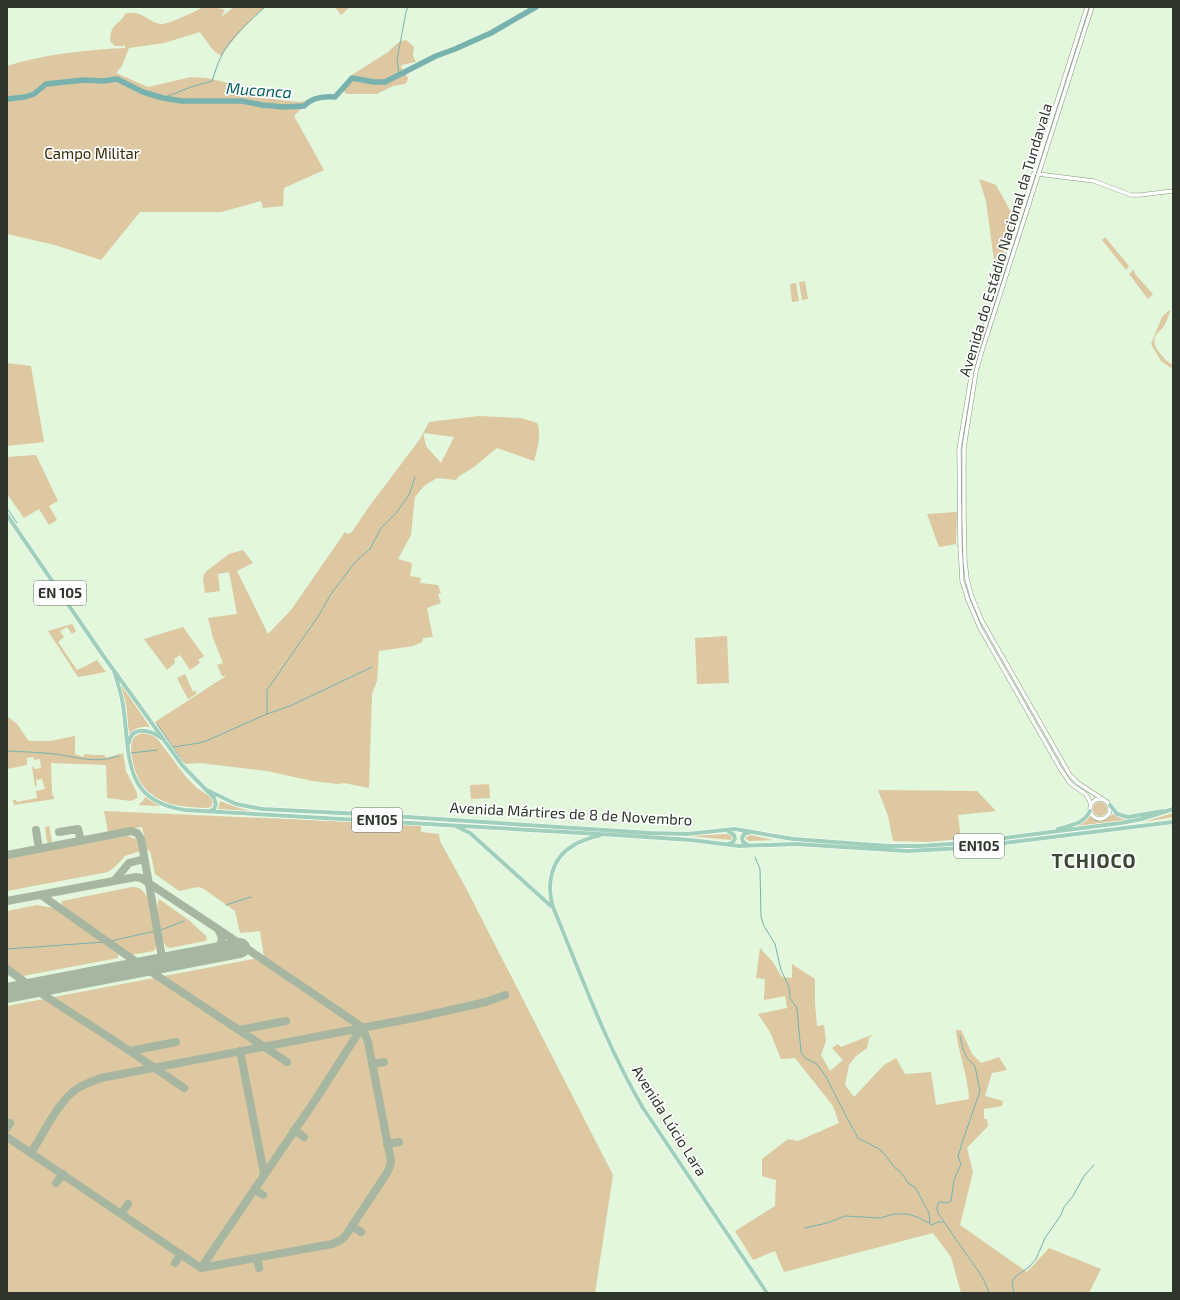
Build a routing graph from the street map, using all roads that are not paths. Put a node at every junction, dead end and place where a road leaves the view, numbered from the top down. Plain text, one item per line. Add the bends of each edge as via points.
1 (1087, 7) edge
2 (1092, 7) edge
3 (1038, 174) junction
4 (1173, 191) edge
5 (7, 515) edge
6 (114, 671) junction
7 (164, 740) junction
8 (128, 755) junction
9 (207, 790) junction
10 (1104, 800) junction
11 (1110, 805) junction
12 (1173, 808) edge
13 (1091, 809) junction
14 (1168, 810) junction
15 (207, 811) junction
16 (1173, 822) edge
17 (434, 823) junction
18 (724, 830) junction
19 (753, 832) junction
20 (1048, 833) junction
21 (604, 834) junction
22 (725, 844) junction
23 (750, 846) junction
24 (553, 907) junction
25 (767, 1293) edge

1 - 13 street, Avenida do Estádio Nacional da Tundavala via 976,352 960,441 959,464 962,577 972,610 1061,770 1070,783 1084,792
2 - 3 street, Avenida do Estádio Nacional da Tundavala
3 - 4 street via 1094,181 1130,195
3 - 10 street, Avenida do Estádio Nacional da Tundavala via 976,372 964,448 965,570 968,586 982,621 1063,764 1074,781
5 - 6 main road, EN 105
6 - 7 main road, EN 105
6 - 8 main road, EN 105 via 123,703
7 - 8 main road via 148,731 136,732 130,738
7 - 9 main road, EN105 via 188,773
8 - 15 main road, EN105 via 135,779 155,800 178,809
9 - 15 main road via 216,804 214,809
9 - 18 main road, Avenida Mártires de 8 de Novembro / EN105 via 236,804 262,810 650,833 687,834
10 - 11 street
10 - 13 street via 1096,800
11 - 13 street via 1109,814 1103,819 1094,817
11 - 14 main road via 1118,814 1128,817
12 - 14 main road, Avenida Mártires de 8 de Novembro / EN105
13 - 20 main road via 1081,822
14 - 20 main road, Avenida Mártires de 8 de Novembro / EN105 via 1134,821
15 - 17 main road, Avenida Mártires de 8 de Novembro / EN105
16 - 23 main road, Avenida Mártires de 8 de Novembro / EN105 via 937,850 796,844
17 - 21 main road, Avenida Mártires de 8 de Novembro / EN105
17 - 24 main road, Avenida Lúcio Lara via 455,826 470,833
18 - 19 main road, Avenida Mártires de 8 de Novembro / EN105
18 - 22 main road via 731,832 735,837 732,842
19 - 20 main road, Avenida Mártires de 8 de Novembro / EN105 via 793,839 900,846 959,844
19 - 23 main road via 744,834 742,838 743,842
21 - 22 main road, Avenida Mártires de 8 de Novembro / EN105
21 - 24 main road, Avenida Lúcio Lara via 575,843 562,854 554,866 551,878
22 - 23 main road, Avenida Mártires de 8 de Novembro / EN105
24 - 25 main road, Avenida Lúcio Lara via 602,1028 628,1082

